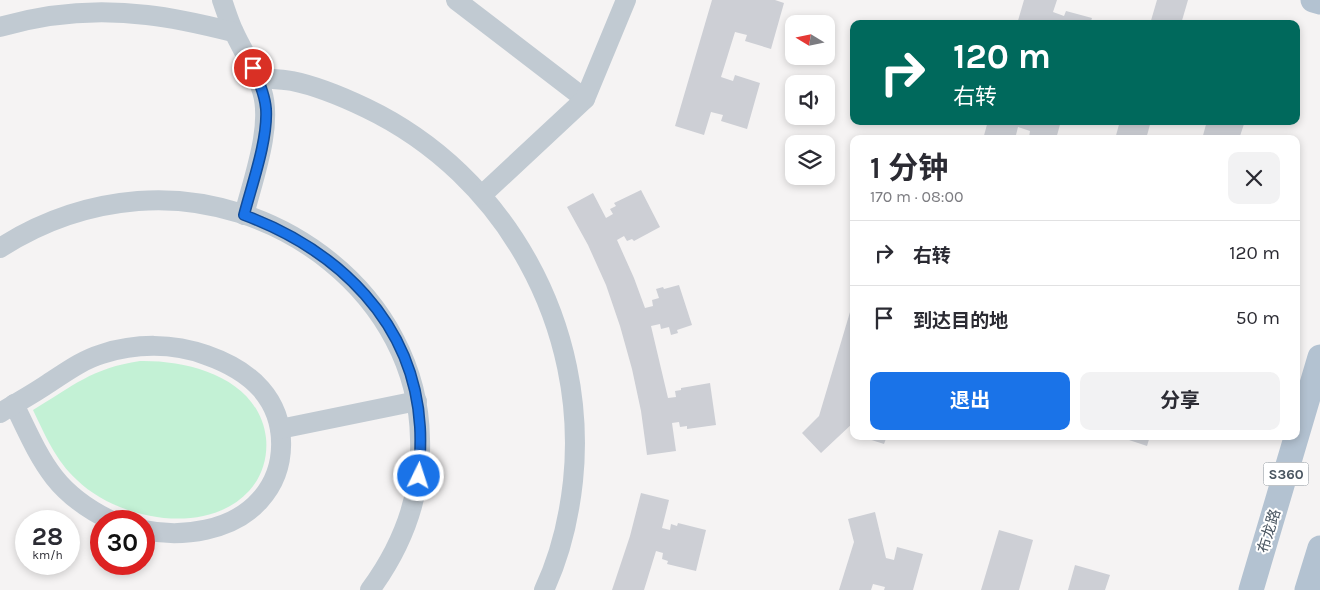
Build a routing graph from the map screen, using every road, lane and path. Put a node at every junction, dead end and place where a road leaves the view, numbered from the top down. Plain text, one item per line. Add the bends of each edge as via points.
1 (222, 0) edge
2 (456, 0) edge
3 (626, 0) edge
4 (1314, 0) edge
5 (1320, 3) edge
6 (0, 27) edge
7 (233, 32) junction
8 (258, 78) junction
9 (585, 99) junction
10 (482, 194) junction
11 (244, 215) junction
12 (0, 248) edge
13 (1320, 357) edge
14 (417, 401) junction
15 (7, 409) edge
16 (1300, 425) edge
17 (280, 429) junction
18 (1295, 440) edge
19 (91, 510) edge
20 (155, 531) edge
21 (1320, 548) edge
22 (370, 590) edge
23 (544, 590) edge
24 (1251, 590) edge
25 (1307, 590) edge

1 - 7 street
2 - 9 street
3 - 9 street
4 - 5 main road
6 - 7 street via 46,17 114,12 164,17
7 - 8 street
8 - 10 street via 323,90 382,115 435,151
8 - 11 street via 266,108 265,127
9 - 10 street
10 - 23 street via 520,246 549,303 560,334 573,396 575,460 572,492 558,555
11 - 12 street via 166,200 112,204 60,217
11 - 14 street via 296,238 326,258 360,288 402,353
13 - 16 main road, 布龙路 / S360
14 - 17 street
14 - 22 street via 421,451 414,501 397,548
15 - 17 street via 82,362 119,349 158,346 215,358 250,378 269,401
15 - 19 street via 53,477
17 - 20 street via 282,444 276,474 270,488 250,510 237,519 206,530
18 - 24 main road, 布龙路 / S360
21 - 25 main road

